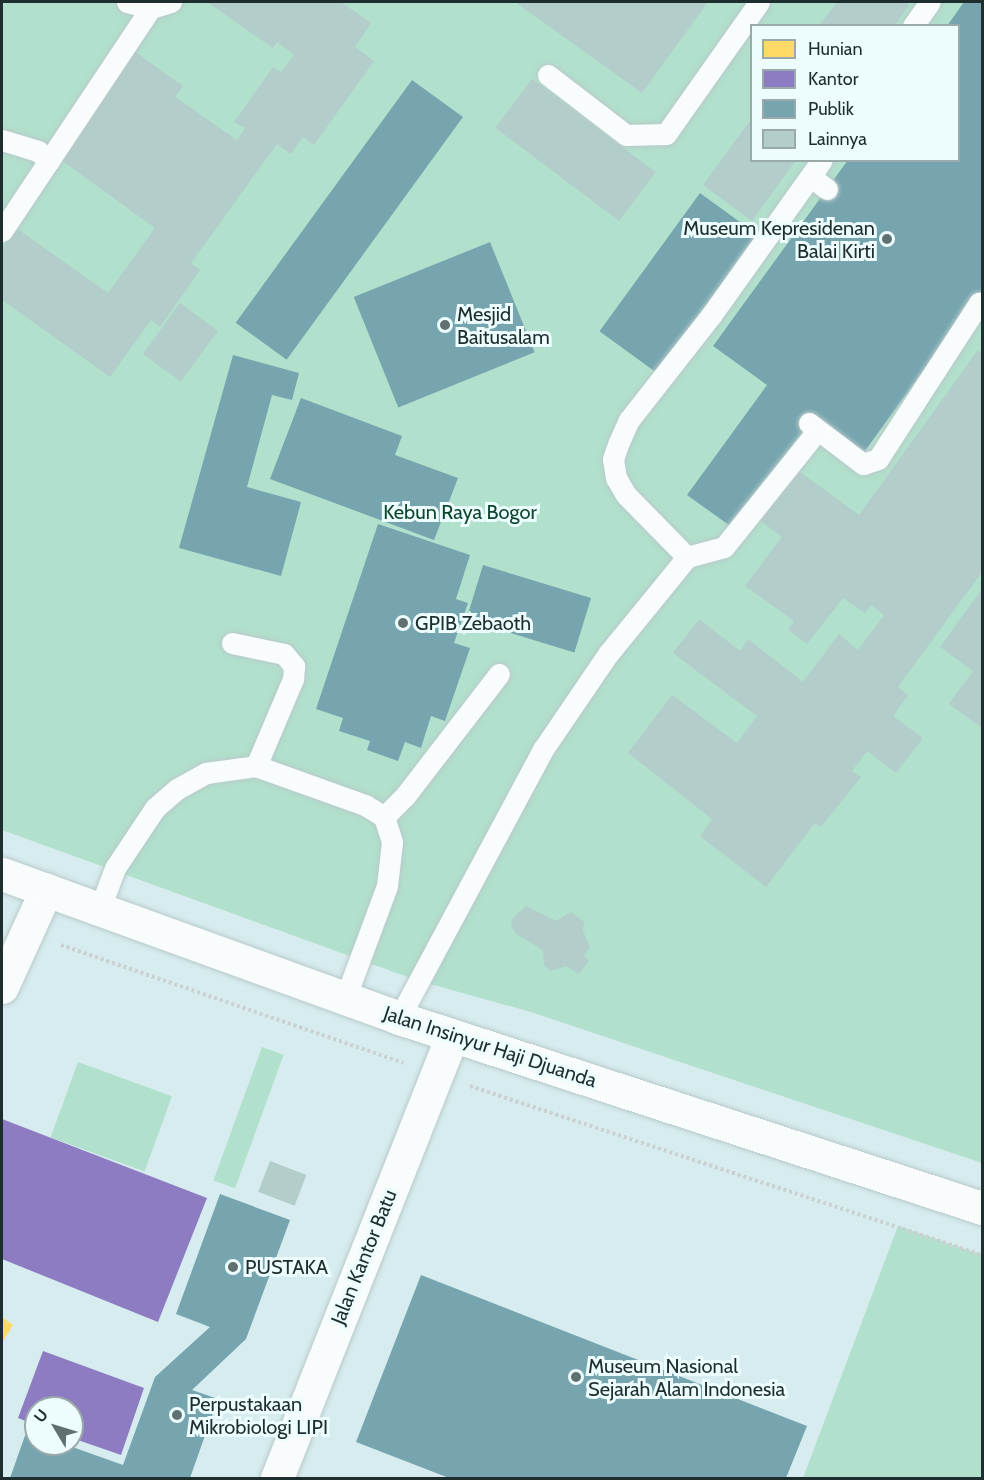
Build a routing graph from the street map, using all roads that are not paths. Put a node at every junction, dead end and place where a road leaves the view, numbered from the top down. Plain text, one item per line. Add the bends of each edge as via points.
1 (127, 2) edge
2 (171, 2) edge
3 (759, 2) edge
4 (930, 2) edge
5 (151, 8) junction
6 (915, 24) edge
7 (548, 75) dead end
8 (2, 140) edge
9 (49, 161) junction
10 (820, 175) edge
11 (2, 231) edge
12 (979, 303) edge
13 (687, 557) junction
14 (232, 643) dead end
15 (499, 674) dead end
16 (256, 766) junction
17 (384, 817) junction
18 (2, 873) edge
19 (46, 890) junction
20 (99, 911) junction
21 (2, 987) edge
22 (345, 999) junction
23 (399, 1018) junction
24 (452, 1036) junction
25 (982, 1208) edge
26 (277, 1479) edge

1 - 5 lane
2 - 5 lane
3 - 7 lane via 666,134 627,135
4 - 6 lane
5 - 9 lane
8 - 9 lane via 38,151
9 - 11 lane
10 - 13 lane via 629,420 613,459 616,478 626,495
12 - 13 lane via 878,459 863,464 813,427 724,547
13 - 23 lane via 608,654 544,748
14 - 16 lane via 284,654 294,666 293,679
15 - 17 lane via 405,796
16 - 17 lane via 365,805
16 - 20 lane via 206,773 177,789 155,808 115,868
17 - 22 lane via 392,842 387,886
18 - 19 main road, Jalan Insinyur Haji Djuanda
19 - 20 main road, Jalan Insinyur Haji Djuanda
19 - 21 main road
20 - 22 main road, Jalan Insinyur Haji Djuanda
22 - 23 main road, Jalan Insinyur Haji Djuanda
23 - 24 main road, Jalan Insinyur Haji Djuanda
24 - 25 main road, Jalan Insinyur Haji Djuanda
24 - 26 main road, Jalan Kantor Batu

